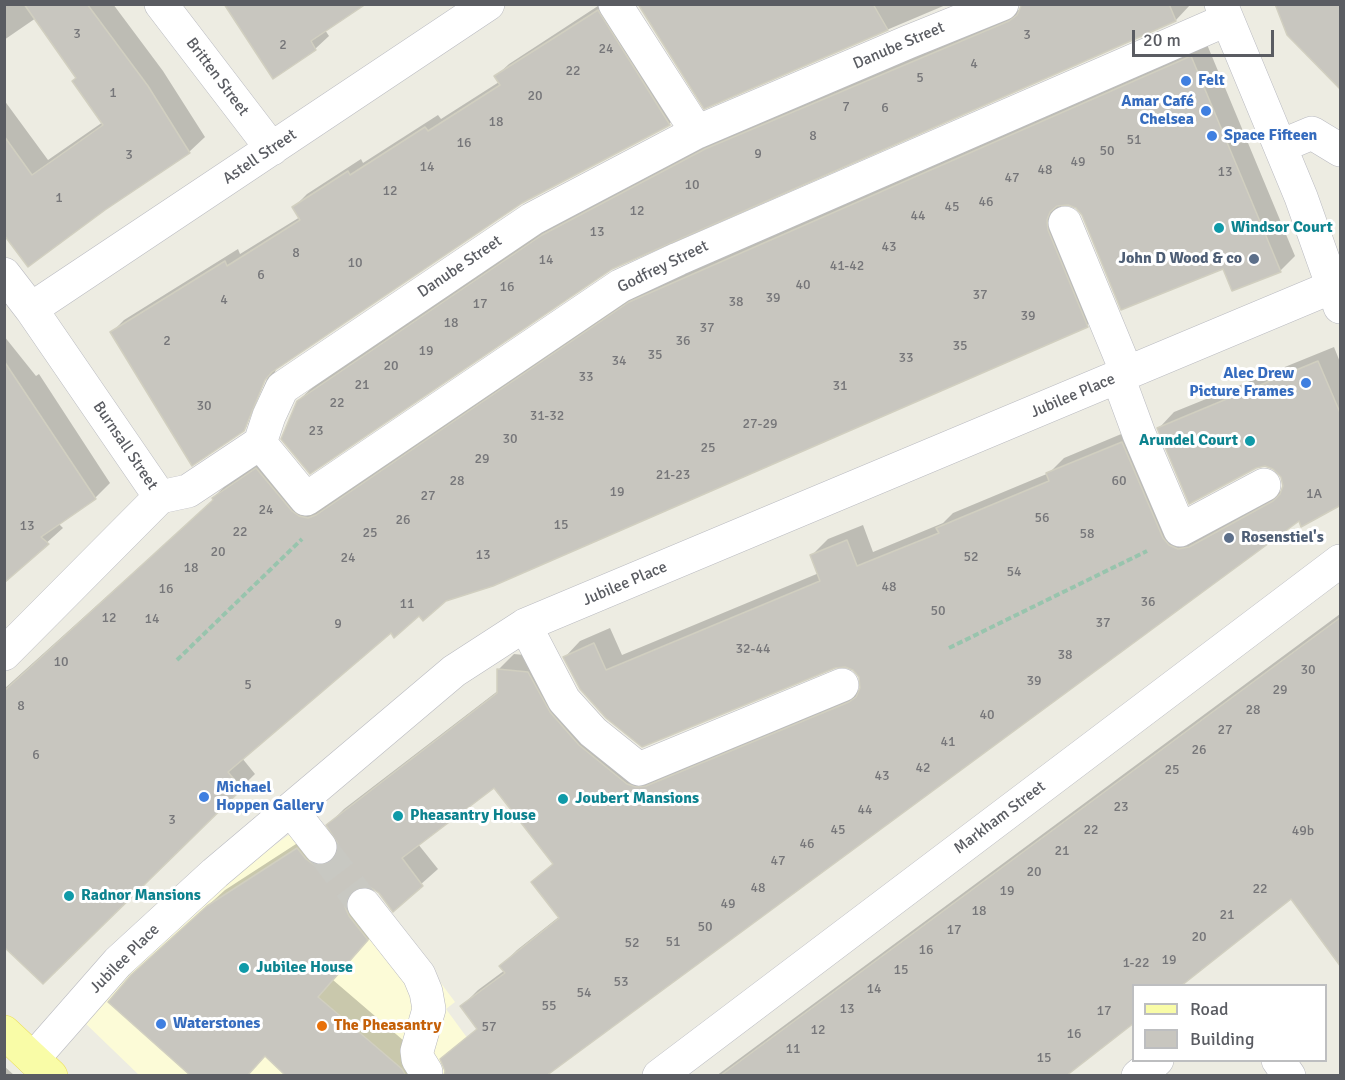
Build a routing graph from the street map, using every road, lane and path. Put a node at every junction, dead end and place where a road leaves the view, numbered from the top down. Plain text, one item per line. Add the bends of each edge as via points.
1 (161, 4) edge
2 (488, 4) edge
3 (615, 4) edge
4 (1002, 4) edge
5 (1223, 12) edge
6 (697, 132) junction
7 (1281, 146) junction
8 (272, 149) junction
9 (1341, 150) edge
10 (1065, 224) dead end
11 (4, 274) edge
12 (1336, 298) edge
13 (32, 309) junction
14 (1122, 375) junction
15 (261, 442) junction
16 (1264, 485) dead end
17 (160, 497) junction
18 (306, 499) junction
19 (1180, 530) junction
20 (1341, 561) edge
21 (525, 626) junction
22 (949, 648) dead end
23 (4, 654) edge
24 (177, 660) dead end
25 (842, 685) dead end
26 (291, 810) junction
27 (320, 847) tunnel mouth
28 (364, 905) tunnel mouth
29 (4, 1032) edge
30 (1155, 1062) edge
31 (1279, 1062) edge
32 (42, 1067) edge
33 (426, 1072) dead end
34 (658, 1076) edge
35 (1138, 1076) edge
36 (1289, 1076) edge

1 - 8 street, Britten Street
2 - 8 street, Astell Street
3 - 6 street
4 - 6 street, Danube Street
5 - 7 street
5 - 18 street, Godfrey Street via 620,286
6 - 15 street, Danube Street via 531,219 282,388
7 - 9 street via 1312,133
7 - 12 street
8 - 13 street, Astell Street
10 - 14 street
11 - 13 street, Burnsall Street
12 - 14 street, Jubilee Place
13 - 17 street, Burnsall Street
14 - 19 street via 1139,434
14 - 21 street, Jubilee Place
15 - 17 street via 188,490
15 - 18 street
16 - 19 street
17 - 23 street, Burnsall Street
18 - 24 path via 322,520
19 - 22 path via 1166,542
20 - 34 street, Markham Street
21 - 25 street via 564,700 592,732 639,769
21 - 26 street, Jubilee Place via 454,671
26 - 27 street
26 - 32 street, Jubilee Place via 118,962
28 - 33 street via 419,975 426,992 429,1009 417,1051
29 - 32 main road
30 - 35 street
31 - 36 street

